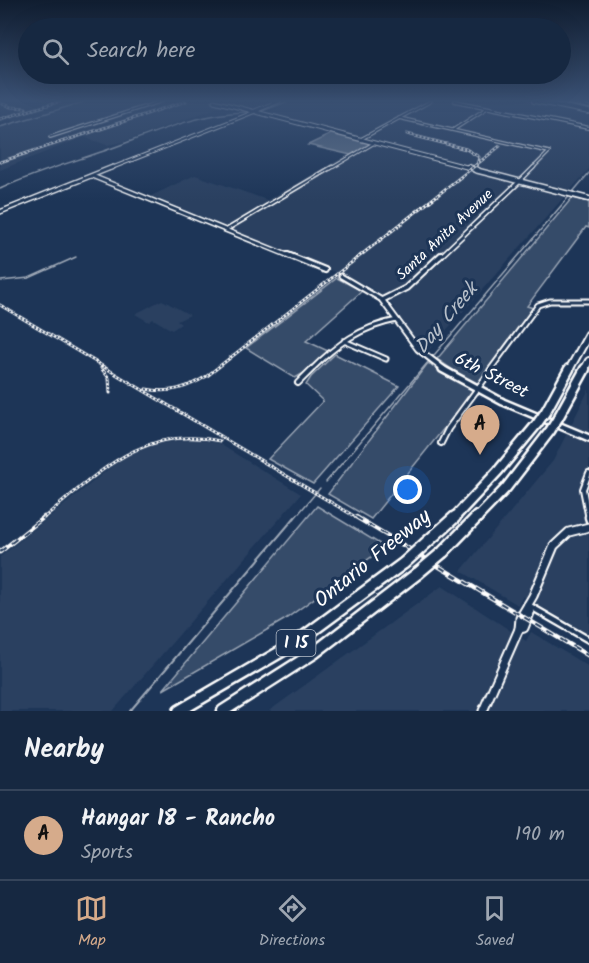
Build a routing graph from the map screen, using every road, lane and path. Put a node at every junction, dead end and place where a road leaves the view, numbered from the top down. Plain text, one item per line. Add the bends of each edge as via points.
1 (59, 134) edge
2 (198, 134) edge
3 (338, 134) edge
4 (370, 134) edge
5 (471, 134) edge
6 (50, 137) dead end
7 (360, 140) junction
8 (374, 143) junction
9 (478, 170) joint
10 (92, 176) junction
11 (520, 181) junction
12 (567, 193) joint
13 (589, 199) edge
14 (1, 211) edge
15 (226, 230) junction
16 (325, 270) dead end
17 (341, 276) dead end
18 (382, 300) junction
19 (589, 301) edge
20 (397, 320) junction
21 (589, 334) edge
22 (343, 341) junction
23 (386, 359) dead end
24 (589, 361) edge
25 (298, 383) dead end
26 (479, 389) junction
27 (589, 438) edge
28 (441, 444) dead end
29 (589, 473) edge
30 (589, 520) edge
31 (589, 526) edge
32 (528, 605) junction
33 (589, 640) edge
34 (179, 711) edge
35 (222, 711) edge
36 (483, 711) edge

1 - 6 street
2 - 10 street
3 - 7 main road
4 - 7 street
5 - 11 street via 549,152
7 - 8 main road
8 - 9 main road
8 - 15 street
9 - 11 main road
10 - 14 street
10 - 15 street
11 - 12 main road
11 - 18 street, Santa Anita Avenue via 406,288
12 - 13 main road
15 - 16 street
17 - 18 street, 6th Street
18 - 20 street, 6th Street
19 - 26 street via 541,303
20 - 22 street via 368,326
20 - 26 street, 6th Street via 424,355
21 - 34 highway, Ontario Freeway / I 15, bridge via 537,424 447,526 404,563 294,644
22 - 23 street
22 - 25 street
24 - 35 highway, Ontario Freeway / I 15, bridge via 558,418 506,488 443,552 314,653
26 - 27 street, 6th Street
26 - 28 street
29 - 30 street via 584,487
31 - 32 street via 560,538
32 - 33 street
32 - 36 street via 530,613 524,628 519,629

